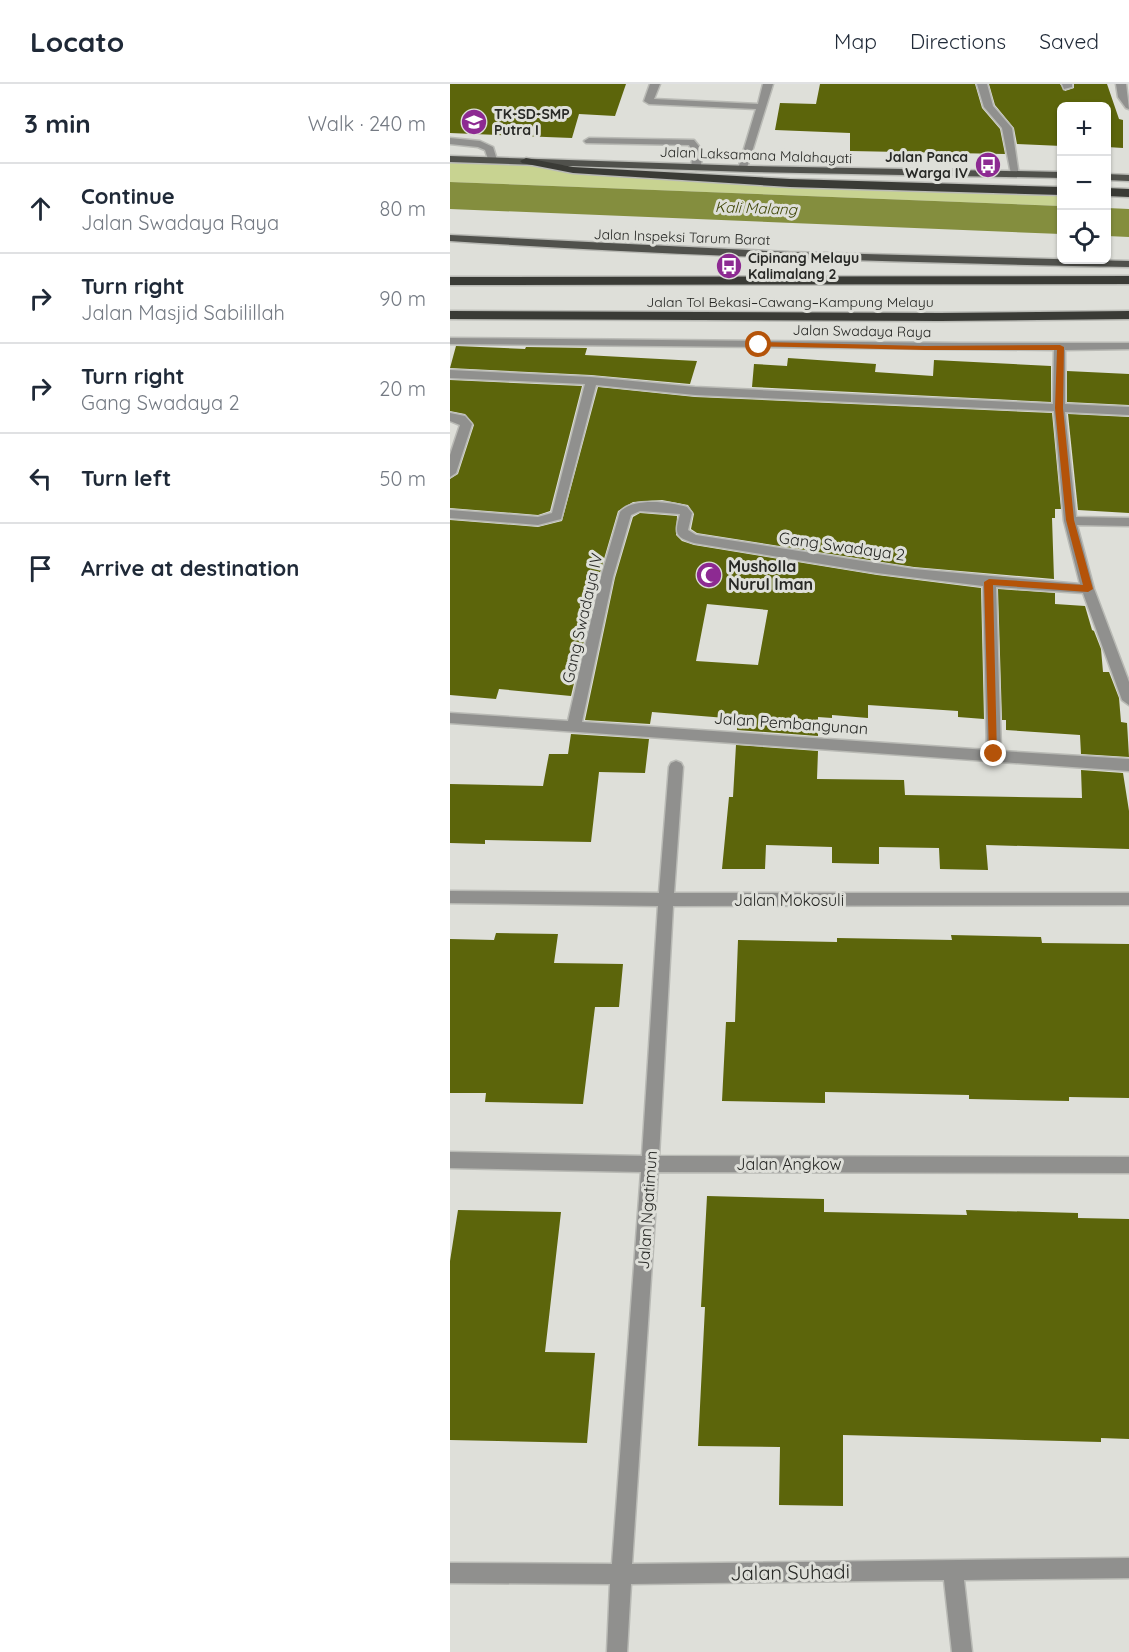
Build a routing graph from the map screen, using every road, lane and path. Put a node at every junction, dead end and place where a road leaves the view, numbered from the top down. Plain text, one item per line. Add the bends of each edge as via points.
1 (655, 84) edge
2 (768, 84) edge
3 (982, 84) edge
4 (1121, 84) edge
5 (1129, 106) edge
6 (762, 107) junction
7 (450, 141) edge
8 (589, 141) dead end
9 (450, 159) edge
10 (492, 160) junction
11 (526, 161) junction
12 (696, 167) junction
13 (743, 169) junction
14 (1016, 174) junction
15 (1057, 176) edge
16 (1111, 177) edge
17 (1129, 178) edge
18 (1057, 191) edge
19 (1111, 192) edge
20 (1129, 193) edge
21 (450, 238) edge
22 (1129, 264) edge
23 (1129, 280) edge
24 (450, 281) edge
25 (450, 315) edge
26 (1129, 315) edge
27 (450, 341) edge
28 (1129, 346) edge
29 (1060, 347) junction
30 (450, 374) edge
31 (591, 381) junction
32 (1059, 408) junction
33 (1129, 411) edge
34 (450, 417) edge
35 (450, 473) edge
36 (450, 514) edge
37 (624, 518) joint
38 (1070, 520) junction
39 (1129, 522) edge
40 (989, 582) junction
41 (1088, 589) junction
42 (1129, 700) edge
43 (450, 718) edge
44 (574, 727) junction
45 (994, 754) junction
46 (1129, 765) edge
47 (676, 767) dead end
48 (450, 897) edge
49 (1129, 899) edge
50 (664, 900) junction
51 (450, 1160) edge
52 (650, 1164) junction
53 (1129, 1165) edge
54 (1129, 1569) edge
55 (953, 1570) junction
56 (450, 1573) edge
57 (620, 1574) junction
58 (617, 1652) edge
59 (962, 1652) edge

1 - 6 street via 649,101
2 - 6 street
3 - 14 street via 988,107 1007,128
4 - 5 street
6 - 13 street
7 - 10 street via 490,148
8 - 12 street via 691,142 699,155
9 - 10 main road, Jalan Laksamana Malahayati
10 - 11 main road, Jalan Laksamana Malahayati
11 - 12 main road, Jalan Laksamana Malahayati
11 - 18 highway via 573,170 767,182
12 - 13 main road, Jalan Laksamana Malahayati
13 - 14 main road, Jalan Laksamana Malahayati
14 - 15 main road, Jalan Laksamana Malahayati
16 - 17 main road
19 - 20 highway
21 - 22 main road, Jalan Inspeksi Tarum Barat via 642,251
23 - 24 highway, Jalan Tol Bekasi–Cawang–Kampung Melayu
25 - 26 highway, Jalan Tol Bekasi–Cawang–Kampung Melayu
27 - 29 street, Jalan Swadaya Raya
28 - 29 street, Jalan Swadaya Raya
29 - 32 street
30 - 31 street
31 - 32 street via 695,391
31 - 36 street via 557,516 537,521
32 - 33 street
32 - 38 street
34 - 35 street via 466,424
37 - 40 street, Gang Swadaya 2 via 626,512 639,507 677,508 686,513 682,530 689,538 819,561
37 - 44 street, Gang Swadaya IV
38 - 39 street
38 - 41 street
40 - 41 street, Gang Swadaya 2
40 - 45 street
41 - 42 street
43 - 44 street, Jalan Pembangunan
44 - 45 street, Jalan Pembangunan
45 - 46 street, Jalan Pembangunan
47 - 50 street, Jalan Ngatimun
48 - 50 street, Jalan Mokosuli
49 - 50 street, Jalan Mokosuli
50 - 52 street, Jalan Ngatimun
51 - 52 street, Jalan Angkow
52 - 53 street, Jalan Angkow
52 - 57 street, Jalan Ngatimun
54 - 55 street, Jalan Suhadi
55 - 57 street, Jalan Suhadi
55 - 59 street
56 - 57 street, Jalan Suhadi
57 - 58 street, Jalan Ngatimun

